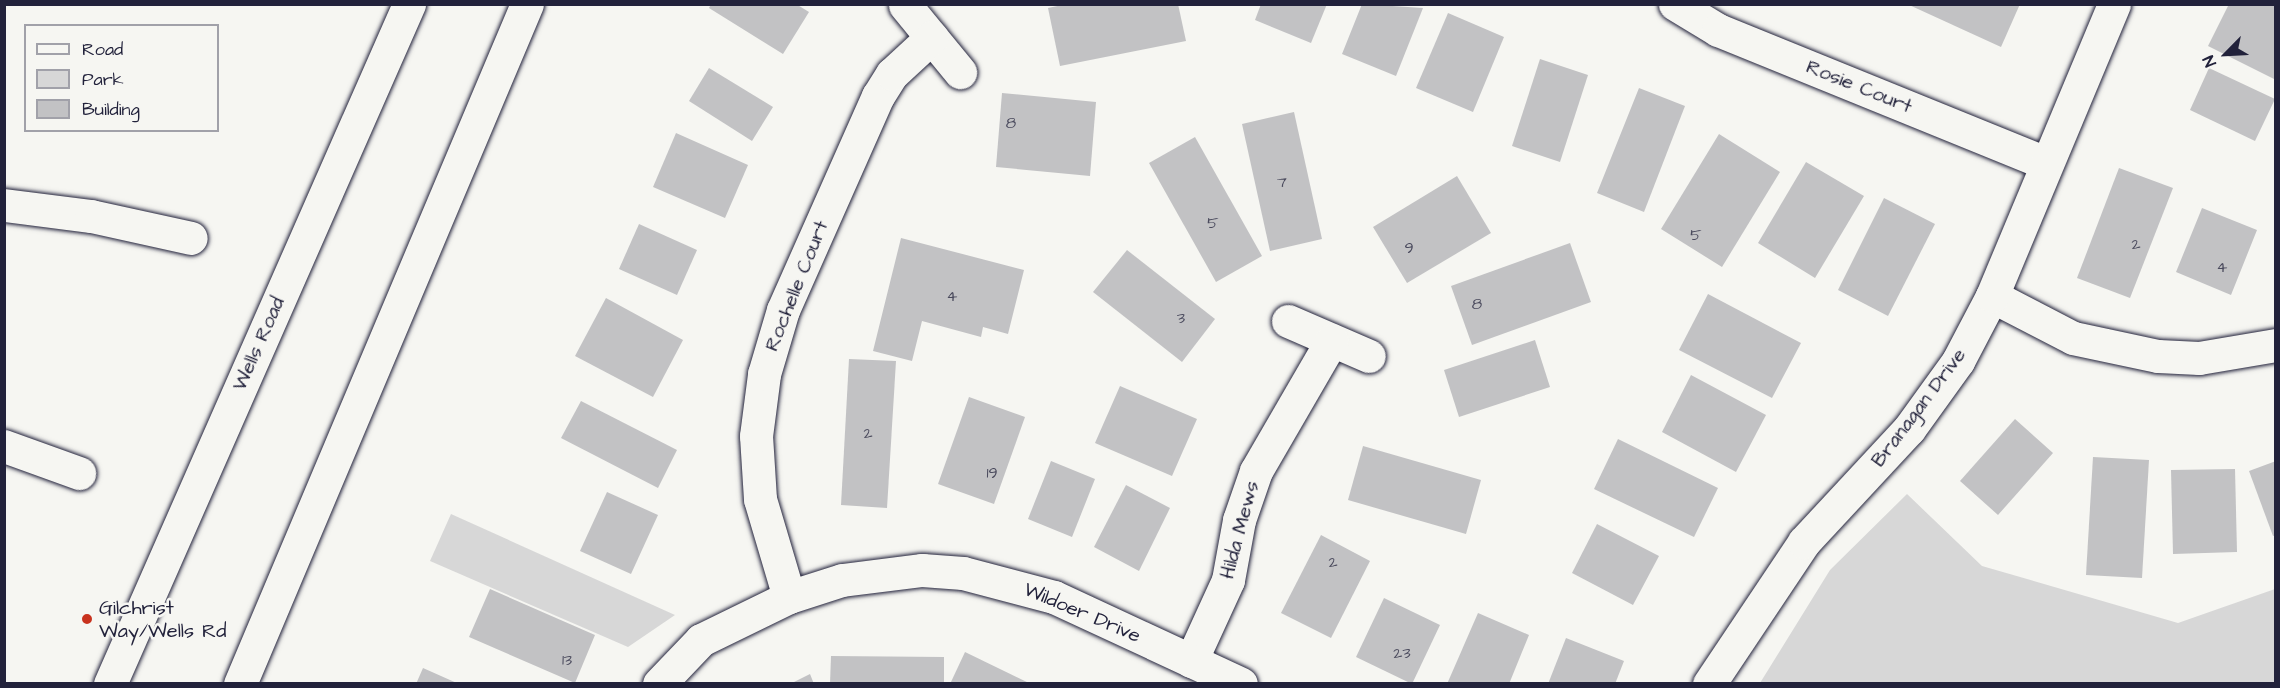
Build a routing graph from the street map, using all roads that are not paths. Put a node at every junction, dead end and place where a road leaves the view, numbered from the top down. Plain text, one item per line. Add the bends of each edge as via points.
1 (409, 4) edge
2 (527, 4) edge
3 (1675, 4) edge
4 (2114, 4) edge
5 (905, 5) edge
6 (932, 37) junction
7 (960, 72) dead end
8 (2046, 163) junction
9 (4, 205) edge
10 (191, 238) dead end
11 (1992, 296) junction
12 (1288, 321) dead end
13 (1332, 340) junction
14 (2276, 345) edge
15 (1369, 356) dead end
16 (4, 446) edge
17 (79, 473) dead end
18 (789, 597) junction
19 (1191, 661) junction
20 (1712, 682) edge
21 (110, 684) edge
22 (240, 684) edge
23 (659, 684) edge
24 (1241, 684) edge

1 - 21 street, Wells Road
2 - 22 street
3 - 8 street, Rosie Court via 1718,30
4 - 8 street, Branagan Drive
5 - 6 street
6 - 7 street
6 - 18 street, Rochelle Court via 892,74 878,96 783,310 764,374 756,436 760,499
8 - 11 street, Branagan Drive
9 - 10 street
11 - 14 street via 2073,338 2158,356 2199,358
11 - 20 street, Branagan Drive via 1958,361 1930,400 1858,487 1804,542
12 - 13 street
13 - 15 street
13 - 19 street, Hilda Mews via 1252,479 1228,580
16 - 17 street
18 - 19 street, Wildoer Drive via 884,572 963,573 1054,597
18 - 23 street, Wildoer Drive via 701,640
19 - 24 street, Wildoer Drive

